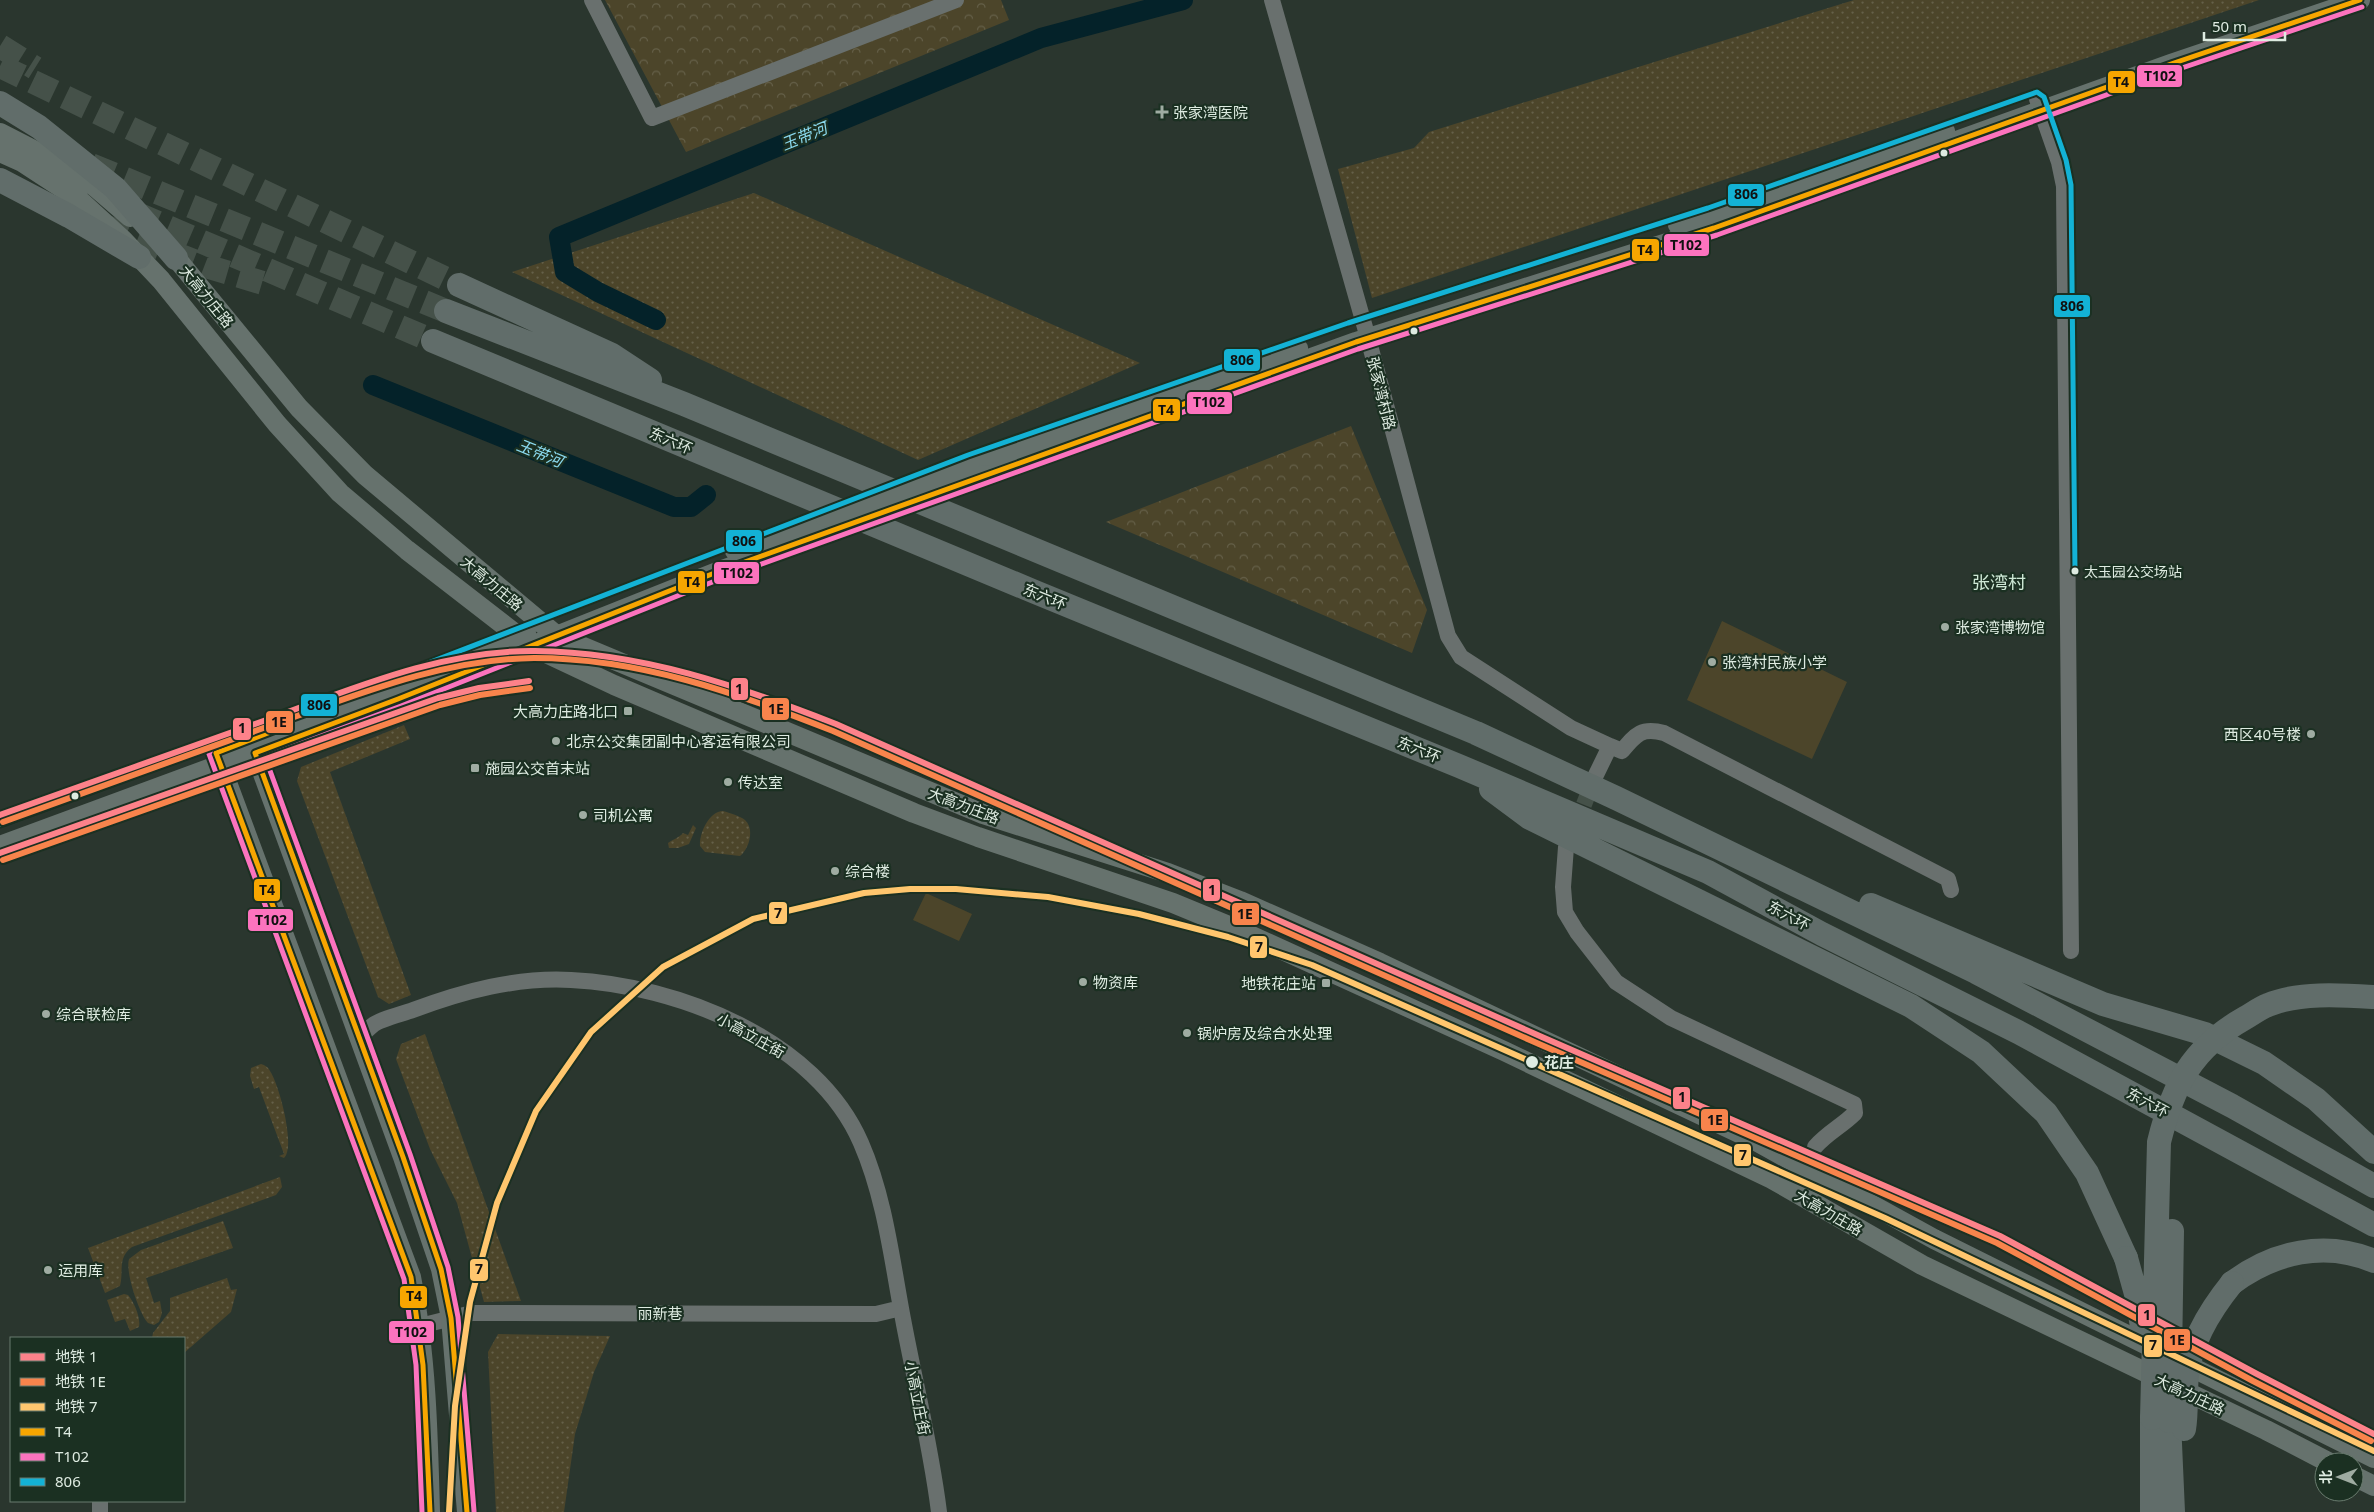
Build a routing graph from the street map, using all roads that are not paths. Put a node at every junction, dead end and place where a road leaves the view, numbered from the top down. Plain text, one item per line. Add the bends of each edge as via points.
1 (592, 0) edge
2 (956, 0) edge
3 (2318, 0) edge
4 (2360, 0) edge
5 (1272, 2) edge
6 (0, 103) edge
7 (2039, 105) junction
8 (0, 133) edge
9 (0, 152) edge
10 (0, 180) edge
11 (139, 257) junction
12 (176, 258) junction
13 (459, 286) tunnel mouth
14 (446, 311) tunnel mouth
15 (1366, 332) junction
16 (434, 341) tunnel mouth
17 (684, 404) junction
18 (551, 631) junction
19 (524, 641) junction
20 (621, 661) junction
21 (614, 685) junction
22 (1610, 746) junction
23 (253, 747) junction
24 (218, 759) junction
25 (1459, 766) junction
26 (1594, 779) tunnel mouth
27 (1616, 798) junction
28 (0, 832) edge
29 (0, 846) edge
30 (1566, 848) dead end
31 (1951, 890) dead end
32 (2071, 951) dead end
33 (2374, 997) edge
34 (2374, 1013) edge
35 (359, 1038) junction
36 (2213, 1038) junction
37 (1815, 1147) dead end
38 (2374, 1152) edge
39 (2374, 1186) edge
40 (2374, 1225) edge
41 (2374, 1261) edge
42 (901, 1308) junction
43 (451, 1318) junction
44 (420, 1326) junction
45 (2168, 1422) junction
46 (2314, 1455) edge
47 (2374, 1458) edge
48 (2173, 1503) edge
49 (430, 1512) edge
50 (466, 1512) edge
51 (939, 1512) edge
52 (2152, 1512) edge

1 - 2 street via 652,118
3 - 7 main road
4 - 7 main road
5 - 15 street, 张家湾村路
6 - 12 highway via 39,128 115,188
7 - 15 main road via 1706,231
7 - 32 street via 2064,186
8 - 12 main road, 大高力庄路 via 43,154 94,186
9 - 11 main road, 大高力庄路 via 22,162 77,198
10 - 11 highway
11 - 19 main road, 大高力庄路 via 277,424 340,493
12 - 18 main road, 大高力庄路 via 299,408 365,475
13 - 17 highway via 612,355
14 - 17 highway, 东六环
15 - 18 main road, bridge via 986,475
15 - 18 main road, bridge via 970,462 825,517
15 - 22 street, 张家湾村路 via 1448,636 1462,657 1571,728
16 - 25 highway, 东六环
17 - 27 highway, 东六环 via 1476,733
18 - 19 main road
18 - 20 main road, 大高力庄路
19 - 21 main road, 大高力庄路
19 - 23 main road
20 - 21 main road via 610,666 608,672
20 - 47 main road, 大高力庄路 via 983,814 1168,873 1380,963 1756,1140 1934,1238
21 - 46 main road, 大高力庄路 via 914,813 978,838 1173,903 1250,935 1772,1179 1922,1265
22 - 26 street
22 - 31 street via 1622,751 1635,735 1650,729 1664,733 1948,879
23 - 24 main road
23 - 35 main road
24 - 28 main road
24 - 29 main road
24 - 44 main road via 411,1277
25 - 40 highway, 东六环 via 1708,872 1822,934 2018,1032
25 - 45 highway, bridge via 1530,818 1911,1006 1981,1052 2046,1113 2088,1174 2126,1258
27 - 36 highway via 2103,1004
27 - 39 highway, 东六环 via 1976,972 2232,1106
30 - 37 street via 1565,912 1616,982 1671,1018 1854,1104 1855,1113
33 - 36 highway, bridge via 2307,997 2268,1004
34 - 45 highway, bridge via 2317,1011 2277,1017 2226,1047 2203,1072 2184,1107 2174,1145
35 - 42 street, 小高立庄街 via 374,1023 462,992 549,979 601,981 642,988 677,998 723,1018 777,1047 808,1071 835,1099 860,1140 874,1176
35 - 43 main road via 441,1269
36 - 38 highway via 2264,1063 2316,1099
36 - 45 highway, bridge via 2183,1075 2167,1108 2158,1142
41 - 45 highway, bridge via 2354,1253 2320,1250 2286,1254 2253,1268 2232,1282 2215,1305 2193,1347 2187,1374
42 - 43 street, 丽新巷 via 876,1314 480,1313
42 - 51 street, 小高立庄街
43 - 44 street, 丽新巷
43 - 50 main road
44 - 49 main road
45 - 48 highway
45 - 52 highway

